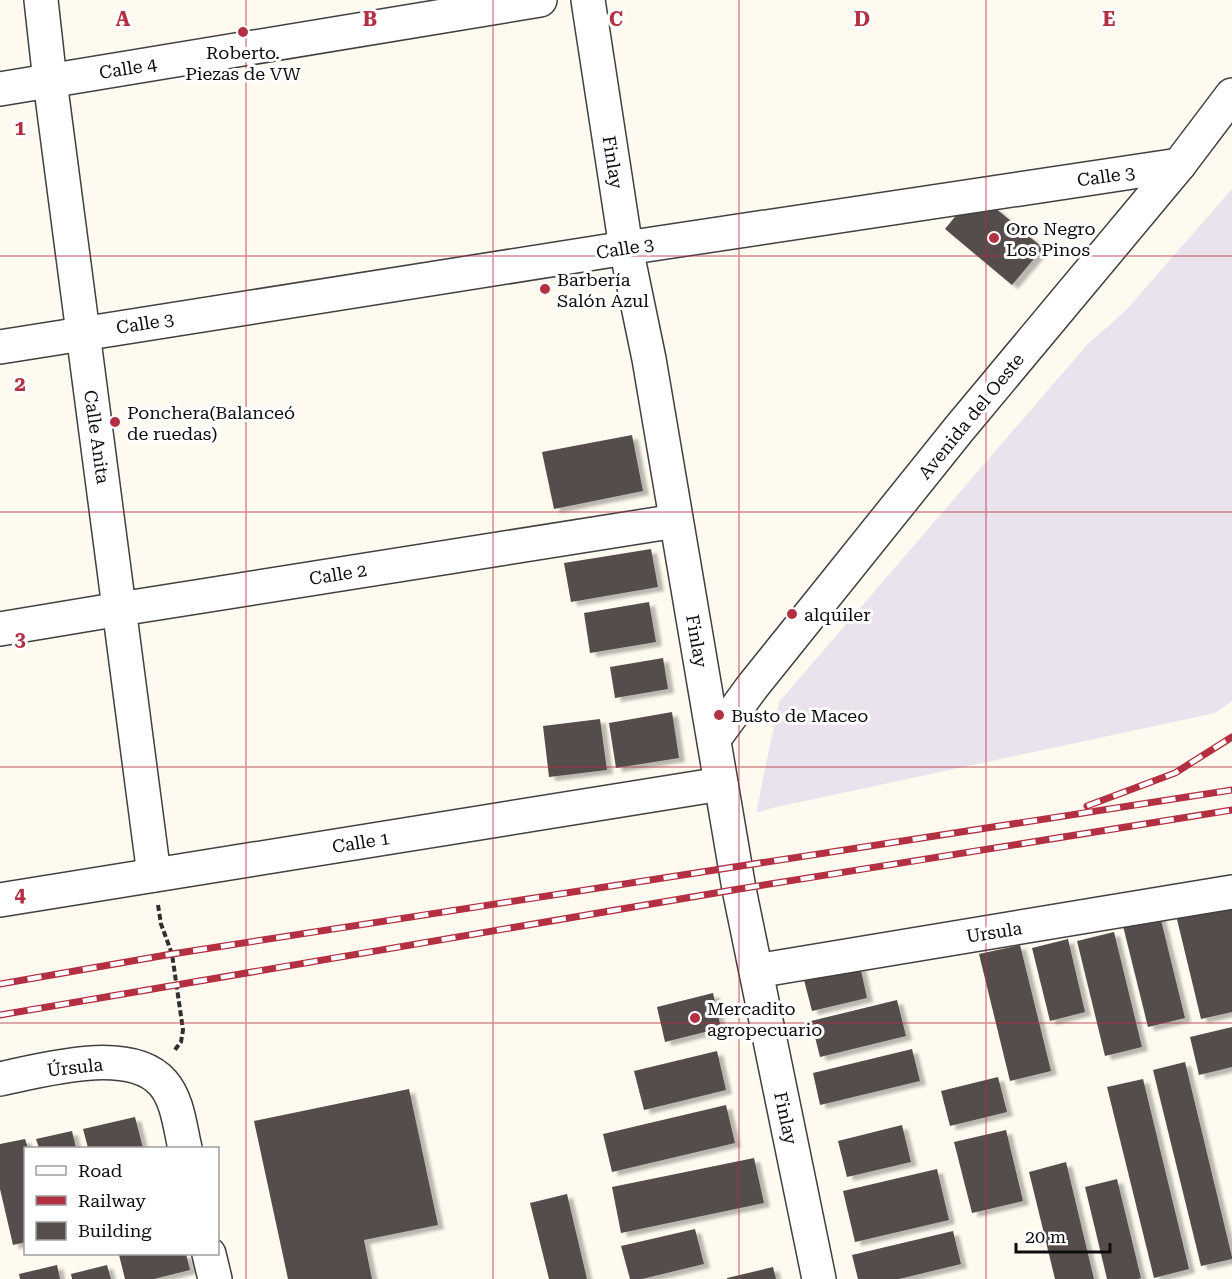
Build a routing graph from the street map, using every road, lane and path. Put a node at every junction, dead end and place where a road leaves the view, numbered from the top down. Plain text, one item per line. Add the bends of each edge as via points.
1 (41, 0) edge
2 (540, 0) edge
3 (588, 0) edge
4 (50, 81) junction
5 (0, 89) edge
6 (1232, 95) edge
7 (1179, 165) junction
8 (626, 248) junction
9 (84, 333) junction
10 (0, 347) edge
11 (676, 521) junction
12 (120, 609) junction
13 (0, 629) edge
14 (714, 739) junction
15 (722, 784) junction
16 (154, 875) junction
17 (1232, 892) edge
18 (0, 900) edge
19 (756, 971) junction
20 (150, 1072) junction
21 (0, 1078) edge
22 (184, 1147) edge
23 (209, 1255) edge
24 (215, 1279) edge
25 (819, 1279) edge

1 - 4 street, Calle Anita
2 - 4 street, Calle 4
3 - 8 street, Finlay
4 - 5 street, Calle 4
4 - 9 street, Calle Anita
6 - 7 street, Avenida del Oeste
7 - 8 street, Calle 3
7 - 14 street, Avenida del Oeste via 959,429
8 - 9 street, Calle 3
8 - 11 street, Finlay
9 - 10 street, Calle 3
9 - 12 street, Calle Anita
11 - 12 street, Calle 2
11 - 14 street, Finlay
12 - 13 street, Calle 2
12 - 16 street, Calle Anita
14 - 15 street, Finlay
15 - 16 street, Calle 1
15 - 19 street, Finlay
16 - 18 street, Calle 1
16 - 20 path via 161,924 172,954 183,1029 181,1042 172,1055
17 - 19 street, Ursula
19 - 25 street, Finlay
20 - 21 street, Úrsula via 121,1063 71,1065
20 - 22 street via 164,1084 174,1102
23 - 24 street

